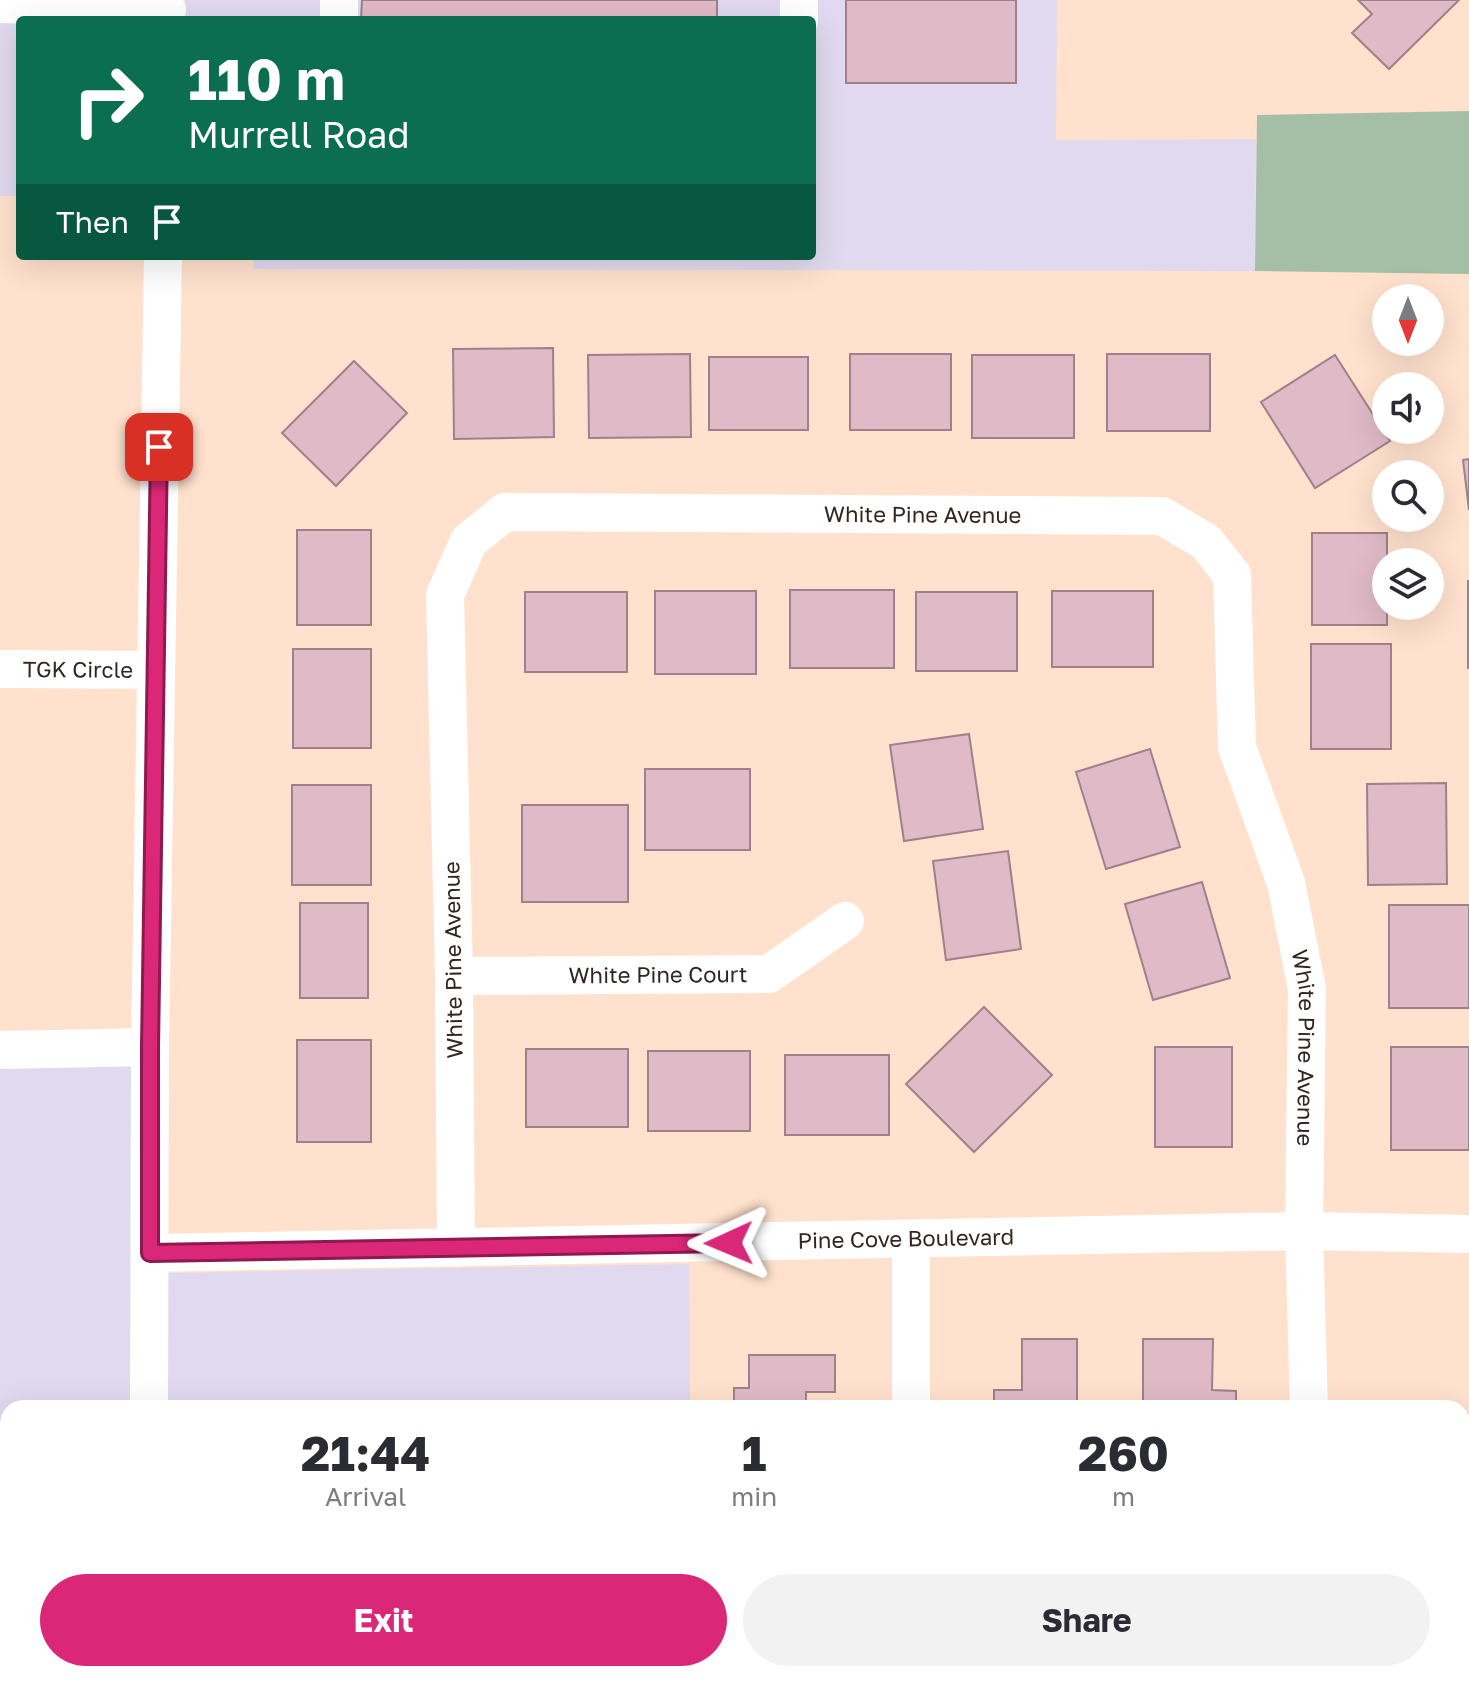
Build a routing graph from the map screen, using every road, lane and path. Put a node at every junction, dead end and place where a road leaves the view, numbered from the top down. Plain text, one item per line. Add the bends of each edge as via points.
1 (0, 4) edge
2 (167, 10) edge
3 (163, 260) edge
4 (0, 669) edge
5 (155, 670) junction
6 (845, 921) dead end
7 (454, 976) junction
8 (150, 1047) junction
9 (0, 1050) edge
10 (1304, 1231) junction
11 (1469, 1234) edge
12 (911, 1239) junction
13 (456, 1248) junction
14 (150, 1253) junction
15 (149, 1400) edge
16 (911, 1400) edge
17 (1309, 1400) edge

1 - 2 street
3 - 5 street
4 - 5 street, TGK Circle
5 - 8 street
6 - 7 street, White Pine Court via 769,974
7 - 10 street, White Pine Avenue via 445,595 469,541 505,512 1162,516 1206,542 1232,575 1237,747 1286,883 1307,989
7 - 13 street, White Pine Avenue
8 - 9 street
8 - 14 street
10 - 11 street, Pine Cove Boulevard
10 - 12 street, Pine Cove Boulevard
10 - 17 street, White Pine Avenue
12 - 13 street, Pine Cove Boulevard
12 - 16 street
13 - 14 street, Pine Cove Boulevard
14 - 15 street

